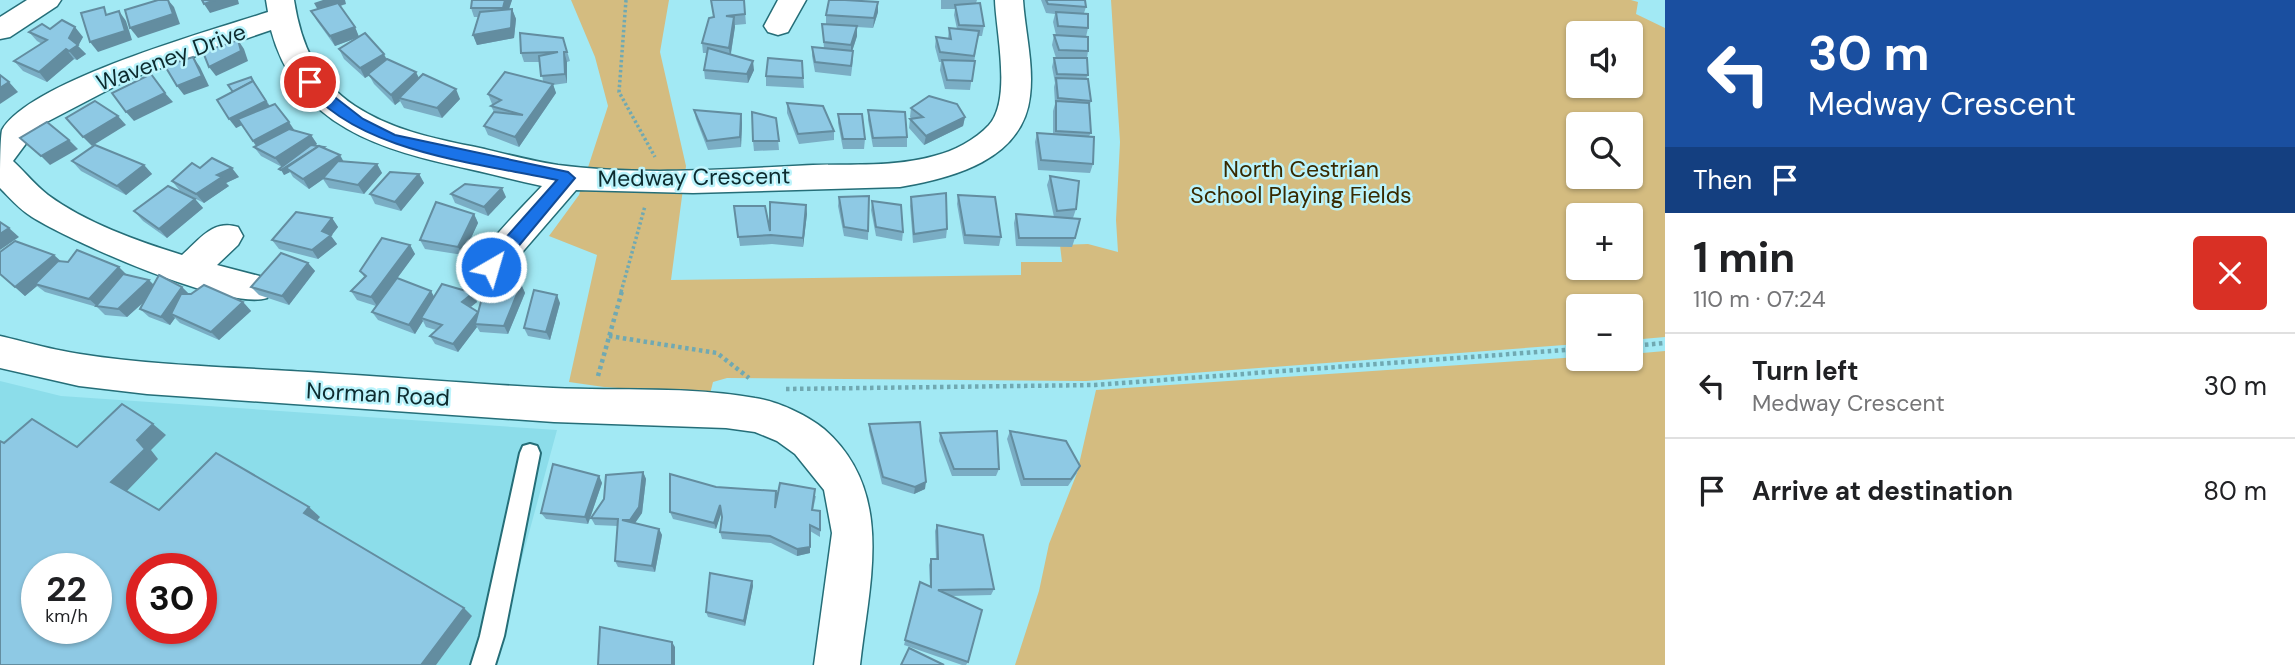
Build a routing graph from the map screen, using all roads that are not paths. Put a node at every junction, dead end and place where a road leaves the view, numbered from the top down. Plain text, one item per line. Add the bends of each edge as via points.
1 (47, 0) edge
2 (792, 0) edge
3 (1009, 0) edge
4 (281, 8) edge
5 (778, 26) dead end
6 (0, 30) edge
7 (0, 155) edge
8 (0, 168) edge
9 (568, 178) junction
10 (226, 236) dead end
11 (503, 265) dead end
12 (188, 270) junction
13 (254, 288) edge
14 (0, 352) edge
15 (530, 453) dead end
16 (483, 665) edge
17 (837, 665) edge

1 - 6 street
2 - 5 street
3 - 9 street, Medway Crescent via 1015,97 1011,113 985,147 965,159 933,171 900,175 654,181
4 - 7 street, Waveney Drive via 118,72 28,118
4 - 9 street, Medway Crescent via 292,49 310,82 358,123 424,148
8 - 12 street via 41,207 108,242
9 - 11 street
10 - 12 street
12 - 13 street
14 - 17 street, Norman Road via 79,370 147,378 554,405 726,411 763,394 843,483 853,533
15 - 16 lane

